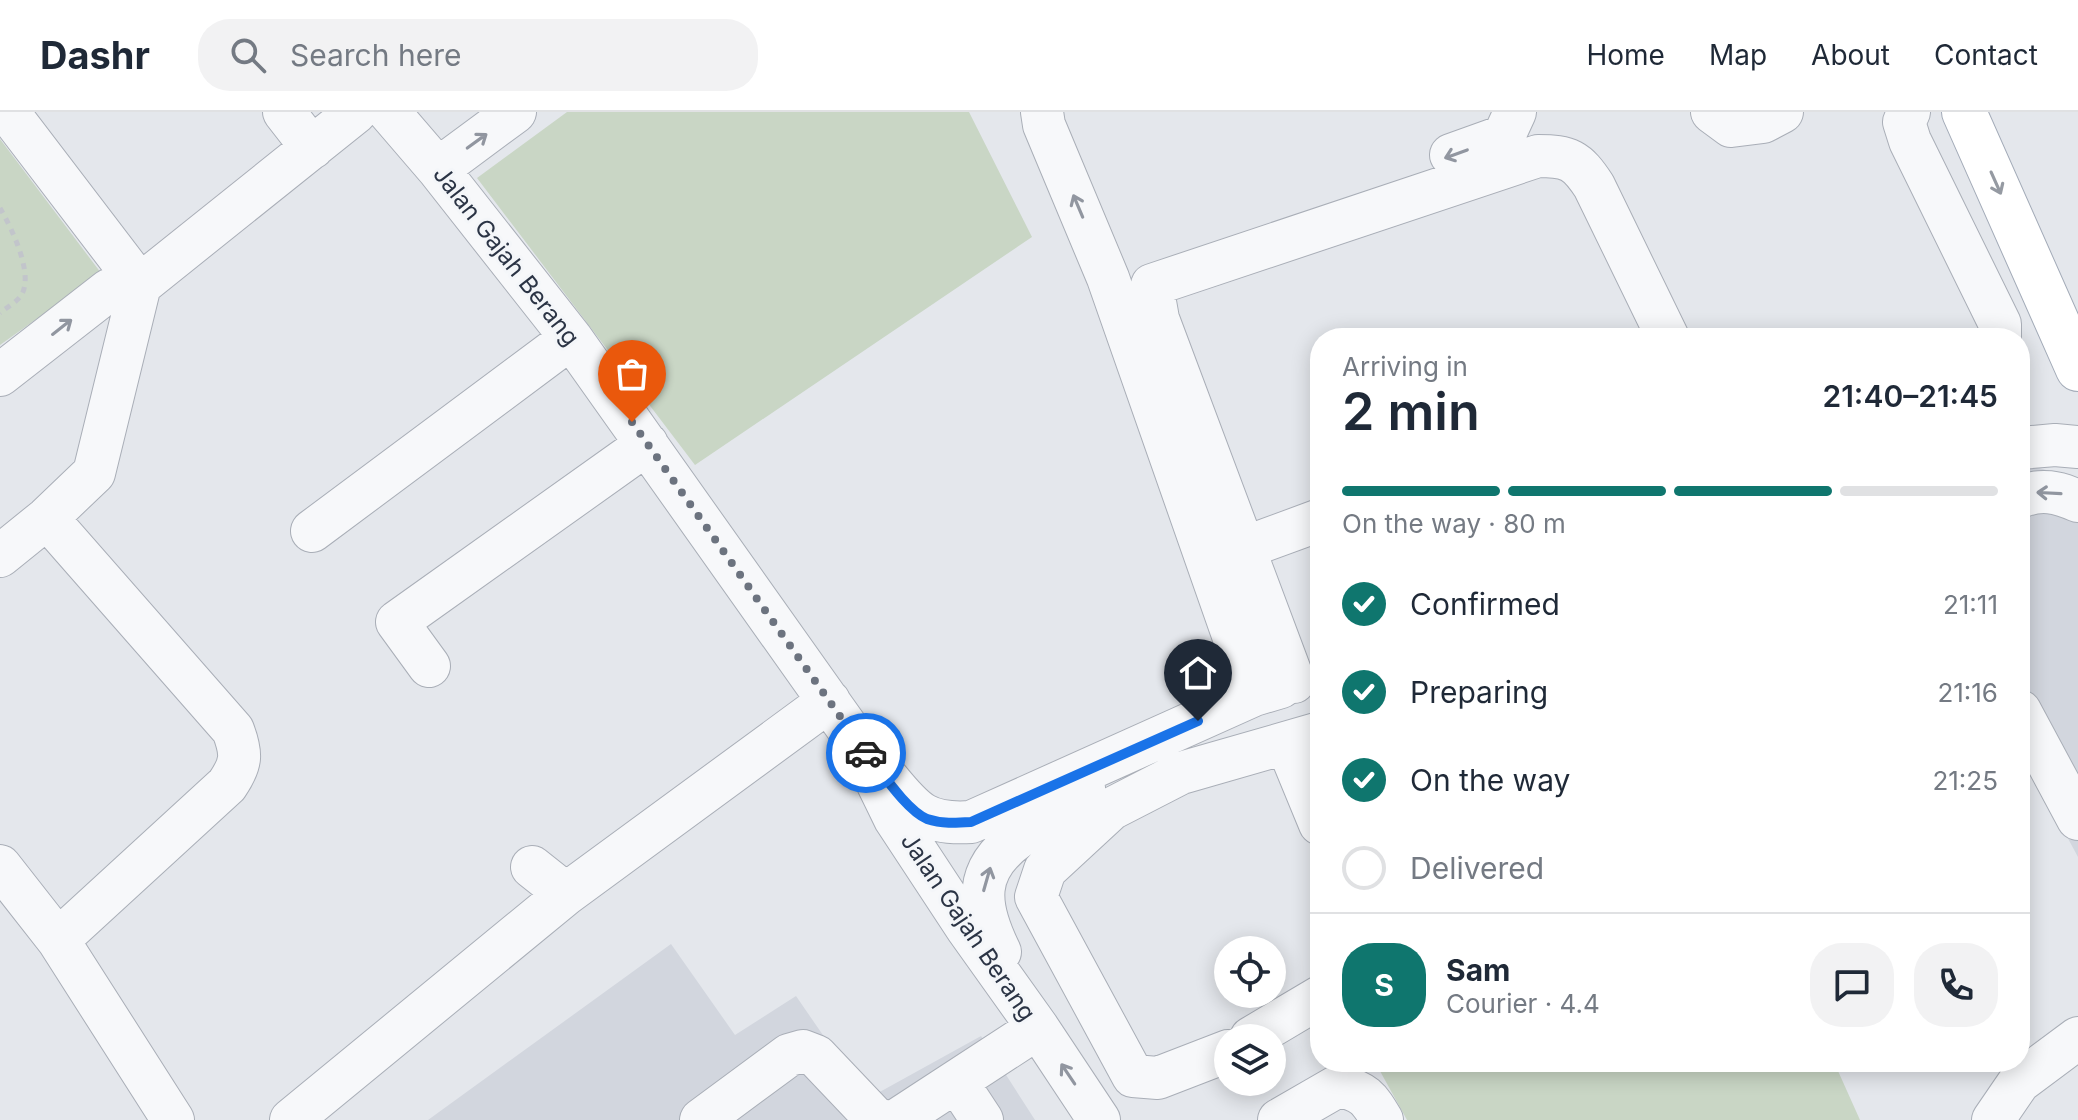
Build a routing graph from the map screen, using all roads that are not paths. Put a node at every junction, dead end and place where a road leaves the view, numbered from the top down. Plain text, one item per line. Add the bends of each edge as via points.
1 (8, 112) edge
2 (284, 112) edge
3 (356, 112) edge
4 (389, 112) edge
5 (515, 112) edge
6 (1042, 112) edge
7 (1515, 112) edge
8 (1712, 112) edge
9 (1782, 112) edge
10 (1909, 112) edge
11 (1964, 112) edge
12 (312, 148) junction
13 (438, 169) junction
14 (1108, 278) junction
15 (140, 285) junction
16 (1663, 328) edge
17 (2000, 328) edge
18 (571, 338) junction
19 (2074, 351) edge
20 (0, 375) edge
21 (647, 444) junction
22 (2030, 447) edge
23 (2078, 447) edge
24 (2030, 493) edge
25 (2078, 501) edge
26 (47, 518) junction
27 (1310, 524) edge
28 (312, 531) dead end
29 (1244, 548) junction
30 (0, 556) edge
31 (429, 666) dead end
32 (1307, 678) edge
33 (1254, 695) junction
34 (829, 701) junction
35 (2030, 730) edge
36 (1303, 738) edge
37 (858, 743) junction
38 (1114, 759) junction
39 (1310, 773) edge
40 (2078, 819) edge
41 (0, 866) edge
42 (532, 867) dead end
43 (566, 894) junction
44 (58, 940) junction
45 (1310, 1003) edge
46 (1275, 1024) edge
47 (1038, 1028) junction
48 (2078, 1038) edge
49 (1214, 1056) edge
50 (957, 1082) junction
51 (173, 1120) edge
52 (291, 1120) edge
53 (701, 1120) edge
54 (880, 1120) edge
55 (897, 1120) edge
56 (982, 1120) edge
57 (1099, 1120) edge
58 (1279, 1120) edge
59 (1382, 1120) edge
60 (1993, 1120) edge

1 - 15 street
2 - 12 street
3 - 12 street
4 - 13 street, Jalan Gajah Berang
13 -> 5 street
14 -> 6 street
7 -> 14 street via 1504,136
8 - 9 street via 1731,126 1763,122
10 - 17 street via 1904,122 1910,141
11 -> 19 main road
12 - 15 street
13 - 18 street, Jalan Gajah Berang
14 - 33 street
20 -> 15 street via 109,290
15 - 26 street via 94,473
16 - 29 street via 1594,186 1582,167 1563,156 1538,156 1152,285 1158,319
18 - 21 street, Jalan Gajah Berang
18 - 28 street
21 - 31 street via 397,622
21 - 34 street, Jalan Gajah Berang
22 - 23 street
25 -> 24 street via 2056,491
26 - 30 street
26 - 44 street via 233,730 239,746 239,767 227,785
27 - 29 street
29 - 32 street
32 - 33 street
33 - 38 street
34 - 37 street, Jalan Gajah Berang
34 - 43 street
35 - 40 street
36 - 39 street
36 - 49 street via 1181,773 1111,809 1045,870 1036,897 1133,1076 1158,1078
37 - 38 street via 924,818 947,824 971,822
37 - 47 street, Jalan Gajah Berang via 895,819
47 -> 38 street via 990,932 984,885 994,857 1060,812
41 - 44 street
42 - 43 street
43 - 52 street
44 - 51 street
45 - 46 street
47 - 50 street
57 -> 47 street, Jalan Gajah Berang
48 - 60 street via 2019,1082
50 - 55 street
50 - 56 street
53 - 54 street via 789,1055 803,1051 816,1056
58 - 59 street via 1338,1086 1359,1090

